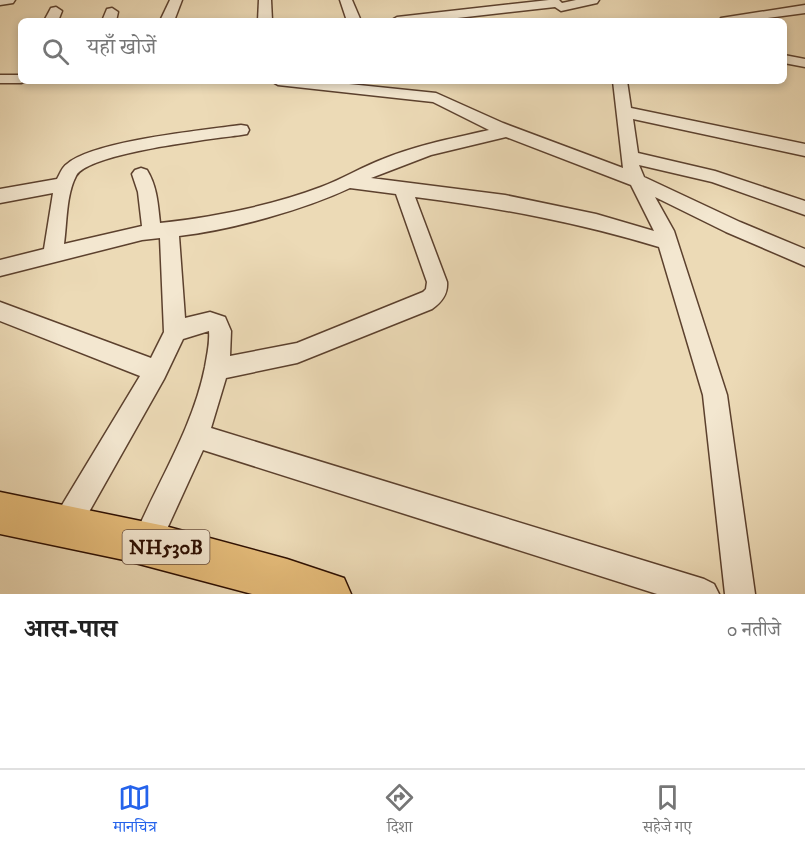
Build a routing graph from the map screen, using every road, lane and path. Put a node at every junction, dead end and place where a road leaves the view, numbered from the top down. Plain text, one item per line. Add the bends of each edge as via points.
1 (9, 0) edge
2 (176, 0) edge
3 (265, 0) edge
4 (346, 0) edge
5 (594, 0) edge
6 (0, 1) edge
7 (557, 3) edge
8 (805, 9) edge
9 (168, 18) edge
10 (265, 18) edge
11 (353, 18) edge
12 (424, 18) edge
13 (570, 18) edge
14 (741, 18) edge
15 (787, 60) edge
16 (805, 63) edge
17 (337, 84) edge
18 (620, 84) edge
19 (396, 87) edge
20 (625, 112) junction
21 (241, 130) dead end
22 (507, 131) junction
23 (805, 150) edge
24 (630, 157) junction
25 (141, 174) dead end
26 (638, 181) junction
27 (350, 182) junction
28 (65, 184) junction
29 (403, 188) junction
30 (0, 196) edge
31 (805, 208) edge
32 (160, 231) junction
33 (667, 242) junction
34 (53, 255) junction
35 (805, 258) edge
36 (0, 268) edge
37 (0, 311) edge
38 (174, 332) junction
39 (216, 369) junction
40 (156, 371) junction
41 (197, 436) junction
42 (0, 513) edge
43 (66, 525) junction
44 (146, 543) junction
45 (328, 594) edge
46 (704, 594) edge
47 (740, 594) edge

1 - 6 street
2 - 9 street
3 - 10 street
4 - 11 street
5 - 7 street
7 - 12 street
7 - 13 street
8 - 14 street
15 - 16 street
17 - 19 street
18 - 20 street
19 - 22 street via 436,98
20 - 23 street
20 - 24 street
21 - 28 street via 169,140 80,162 72,168
22 - 26 street
22 - 27 street via 427,150
24 - 26 street
24 - 31 street via 715,177
25 - 32 street
26 - 33 street
26 - 35 street
27 - 29 street
27 - 32 street via 262,211
28 - 30 street
28 - 34 street
29 - 33 street via 516,204 596,221
29 - 39 street via 437,282 438,290 433,297 297,353
32 - 34 street
32 - 38 street
33 - 47 street via 715,394
34 - 36 street
37 - 40 street
38 - 39 street via 206,321 219,325
38 - 40 street
39 - 41 street
40 - 43 street
41 - 44 street
41 - 46 street
42 - 43 highway, NH530B
43 - 44 highway, NH530B
44 - 45 highway, NH530B

